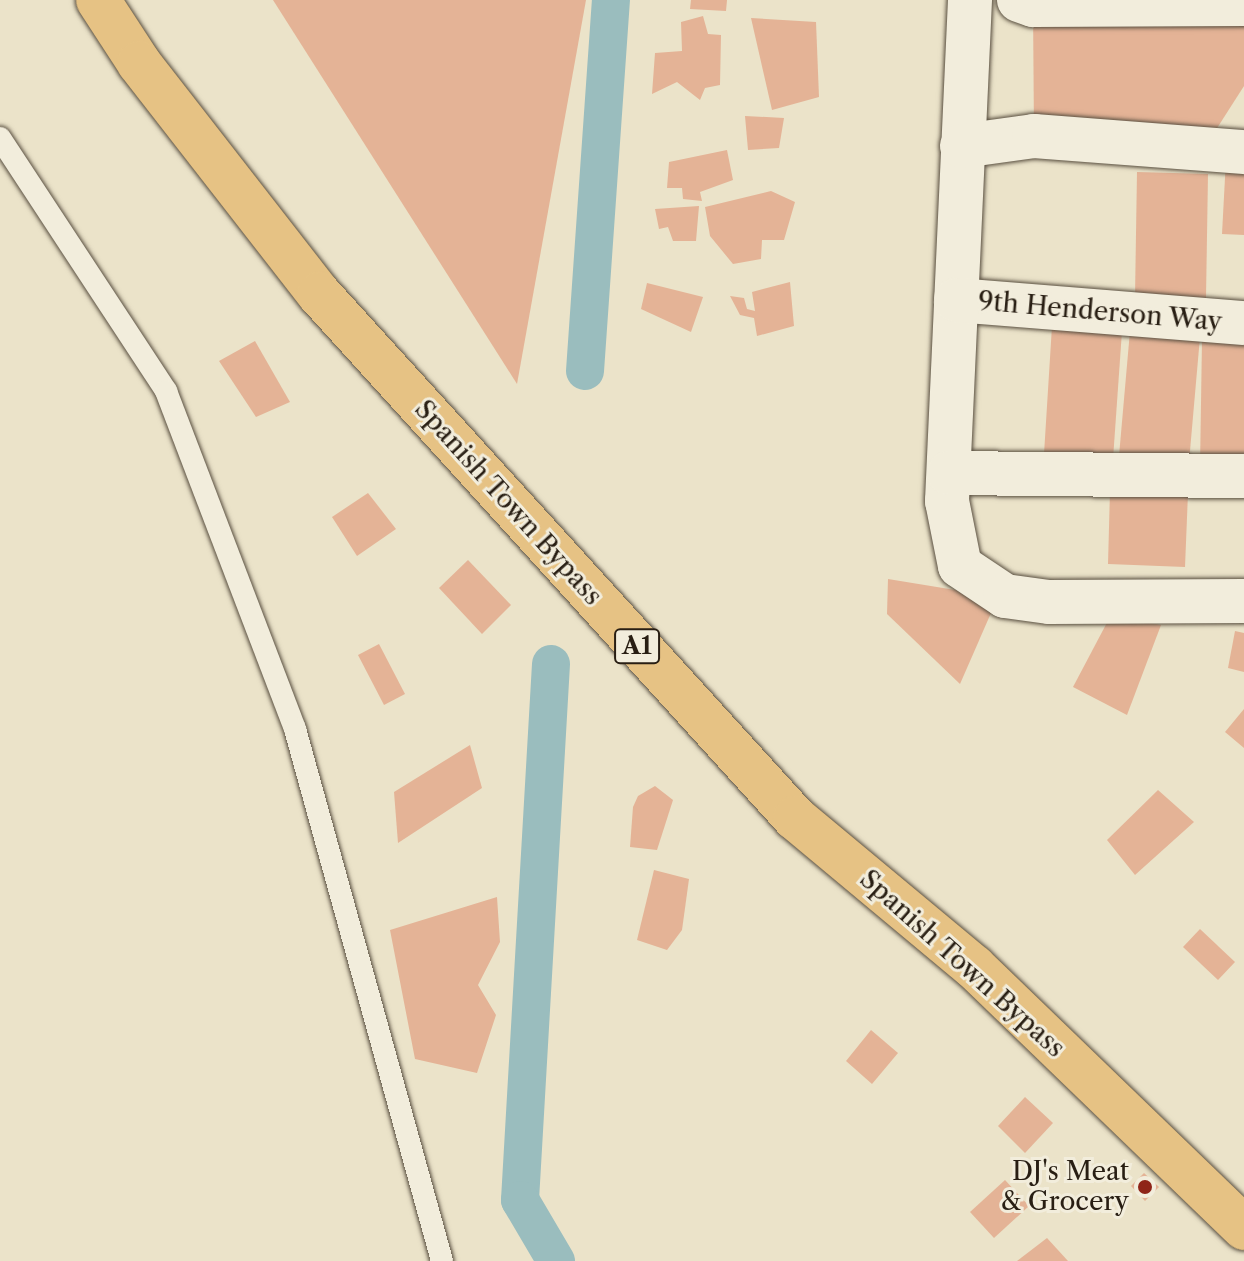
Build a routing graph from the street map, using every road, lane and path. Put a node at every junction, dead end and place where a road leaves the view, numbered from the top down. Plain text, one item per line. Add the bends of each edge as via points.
1 (98, 0) edge
2 (970, 0) edge
3 (1019, 0) edge
4 (1244, 4) edge
5 (0, 138) edge
6 (962, 146) junction
7 (1244, 152) edge
8 (956, 300) junction
9 (1244, 323) edge
10 (949, 473) junction
11 (1244, 476) edge
12 (1244, 601) edge
13 (1244, 1228) edge
14 (442, 1261) edge

1 - 13 main road, Spanish Town Bypass / A1 via 139,63 319,294 795,818 974,967
2 - 6 street
3 - 4 street via 1033,5
5 - 14 lane via 166,391 295,729
6 - 7 street via 1034,136
6 - 8 street
8 - 9 street, 9th Henderson Way
8 - 10 street
10 - 11 street
10 - 12 street via 947,501 960,566 1005,596 1049,602

